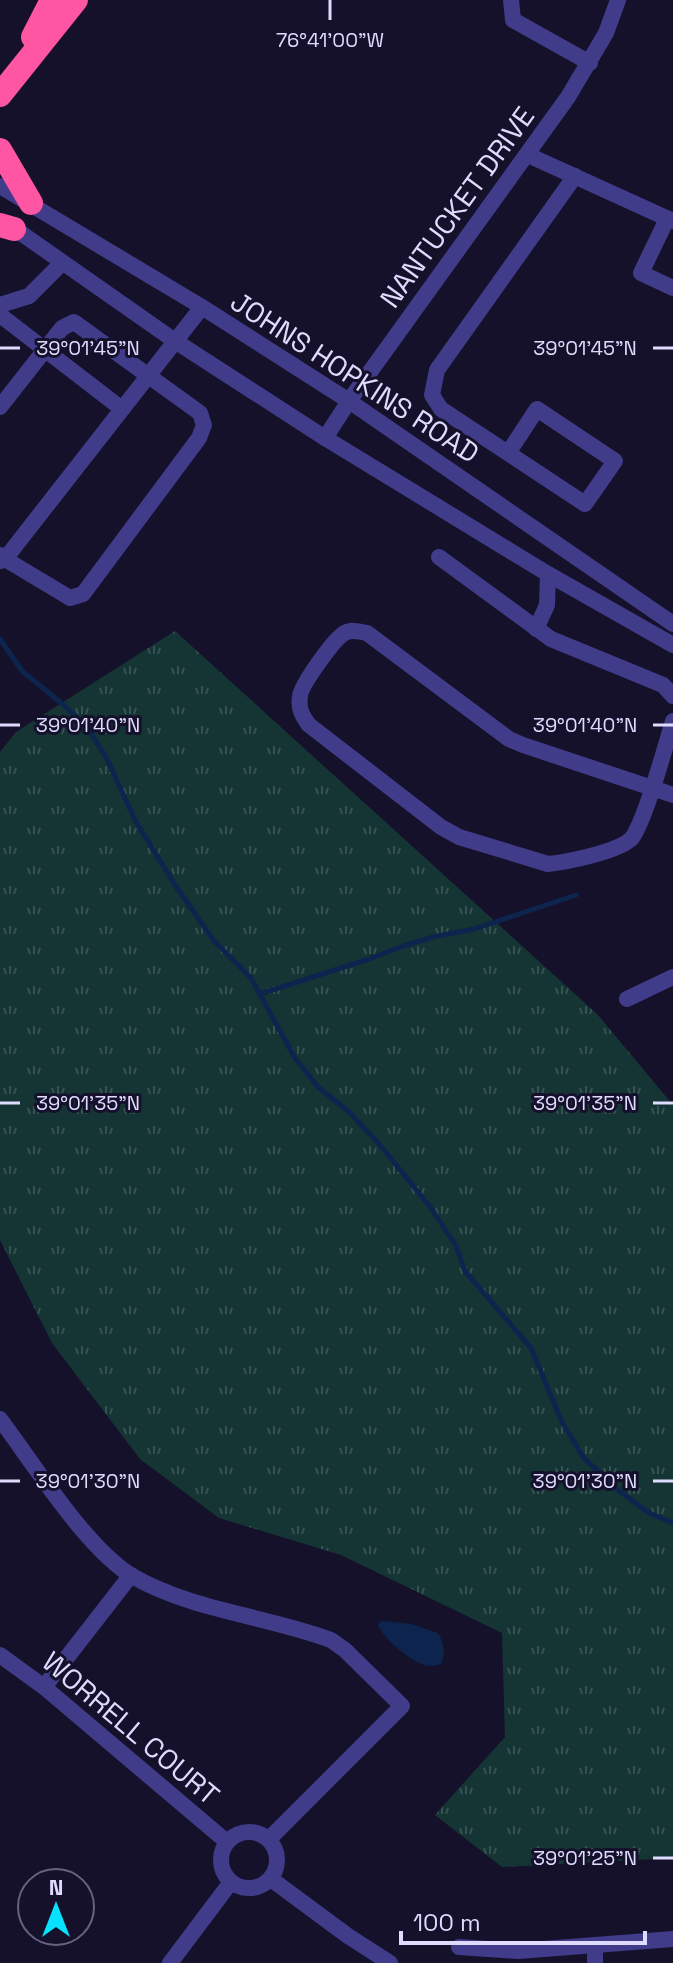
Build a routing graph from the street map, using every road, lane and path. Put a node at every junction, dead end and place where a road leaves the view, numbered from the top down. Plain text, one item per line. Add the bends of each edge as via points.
1 (52, 0) edge
2 (76, 0) edge
3 (511, 0) edge
4 (618, 0) edge
5 (590, 63) junction
6 (2, 96) edge
7 (0, 150) edge
8 (528, 155) junction
9 (575, 176) junction
10 (0, 186) edge
11 (31, 203) junction
12 (670, 220) edge
13 (5, 224) edge
14 (62, 263) junction
15 (673, 288) edge
16 (0, 305) edge
17 (202, 307) junction
18 (0, 315) edge
19 (175, 341) junction
20 (45, 350) junction
21 (147, 376) junction
22 (349, 401) junction
23 (0, 407) edge
24 (122, 409) junction
25 (325, 438) junction
26 (508, 453) junction
27 (439, 557) dead end
28 (2, 558) edge
29 (548, 574) junction
30 (673, 624) edge
31 (536, 629) junction
32 (673, 645) edge
33 (673, 696) edge
34 (673, 721) edge
35 (651, 788) junction
36 (673, 795) edge
37 (673, 977) edge
38 (627, 999) dead end
39 (0, 1419) edge
40 (131, 1575) junction
41 (0, 1655) edge
42 (44, 1687) junction
43 (269, 1839) junction
44 (227, 1842) junction
45 (271, 1879) junction
46 (231, 1882) junction
47 (673, 1939) edge
48 (459, 1947) dead end
49 (595, 1955) edge
50 (170, 1963) edge
51 (390, 1963) edge

1 - 6 highway
2 - 6 highway
3 - 5 street via 513,20
4 - 5 street, NANTUCKET DRIVE
5 - 8 street, NANTUCKET DRIVE
7 - 11 highway
8 - 9 street
8 - 22 street, NANTUCKET DRIVE
9 - 12 street
9 - 26 street via 433,381 432,395 441,409
10 - 11 street, JOHNS HOPKINS ROAD
11 - 17 street, JOHNS HOPKINS ROAD
12 - 15 street via 641,273
13 - 14 street
14 - 16 street via 29,296
14 - 19 street
17 - 19 street
17 - 22 street, JOHNS HOPKINS ROAD
18 - 20 street
19 - 21 street
19 - 25 street
20 - 21 street via 62,328 74,322
20 - 23 street
20 - 24 street
21 - 24 street
21 - 28 street via 200,413 204,425 83,594 61,595
22 - 25 street, NANTUCKET DRIVE
22 - 30 street, JOHNS HOPKINS ROAD
24 - 28 street
25 - 29 street
26 - 26 street via 585,504 615,461 537,409
27 - 31 street
29 - 31 street via 547,605
29 - 32 street
31 - 33 street via 663,685
34 - 35 street
35 - 35 street via 509,739 358,630 343,634 300,693 302,715 309,725 441,827 537,862 561,863 630,839
35 - 36 street
37 - 38 street
39 - 40 street via 80,1527
40 - 42 street
40 - 43 street via 185,1599 331,1640 402,1706
41 - 42 street, WORRELL COURT
42 - 44 street, WORRELL COURT
43 - 44 street via 248,1832
43 - 45 street via 278,1858
44 - 46 street via 221,1864
45 - 46 street via 253,1889
45 - 51 street
46 - 50 street
47 - 49 street
48 - 49 street

